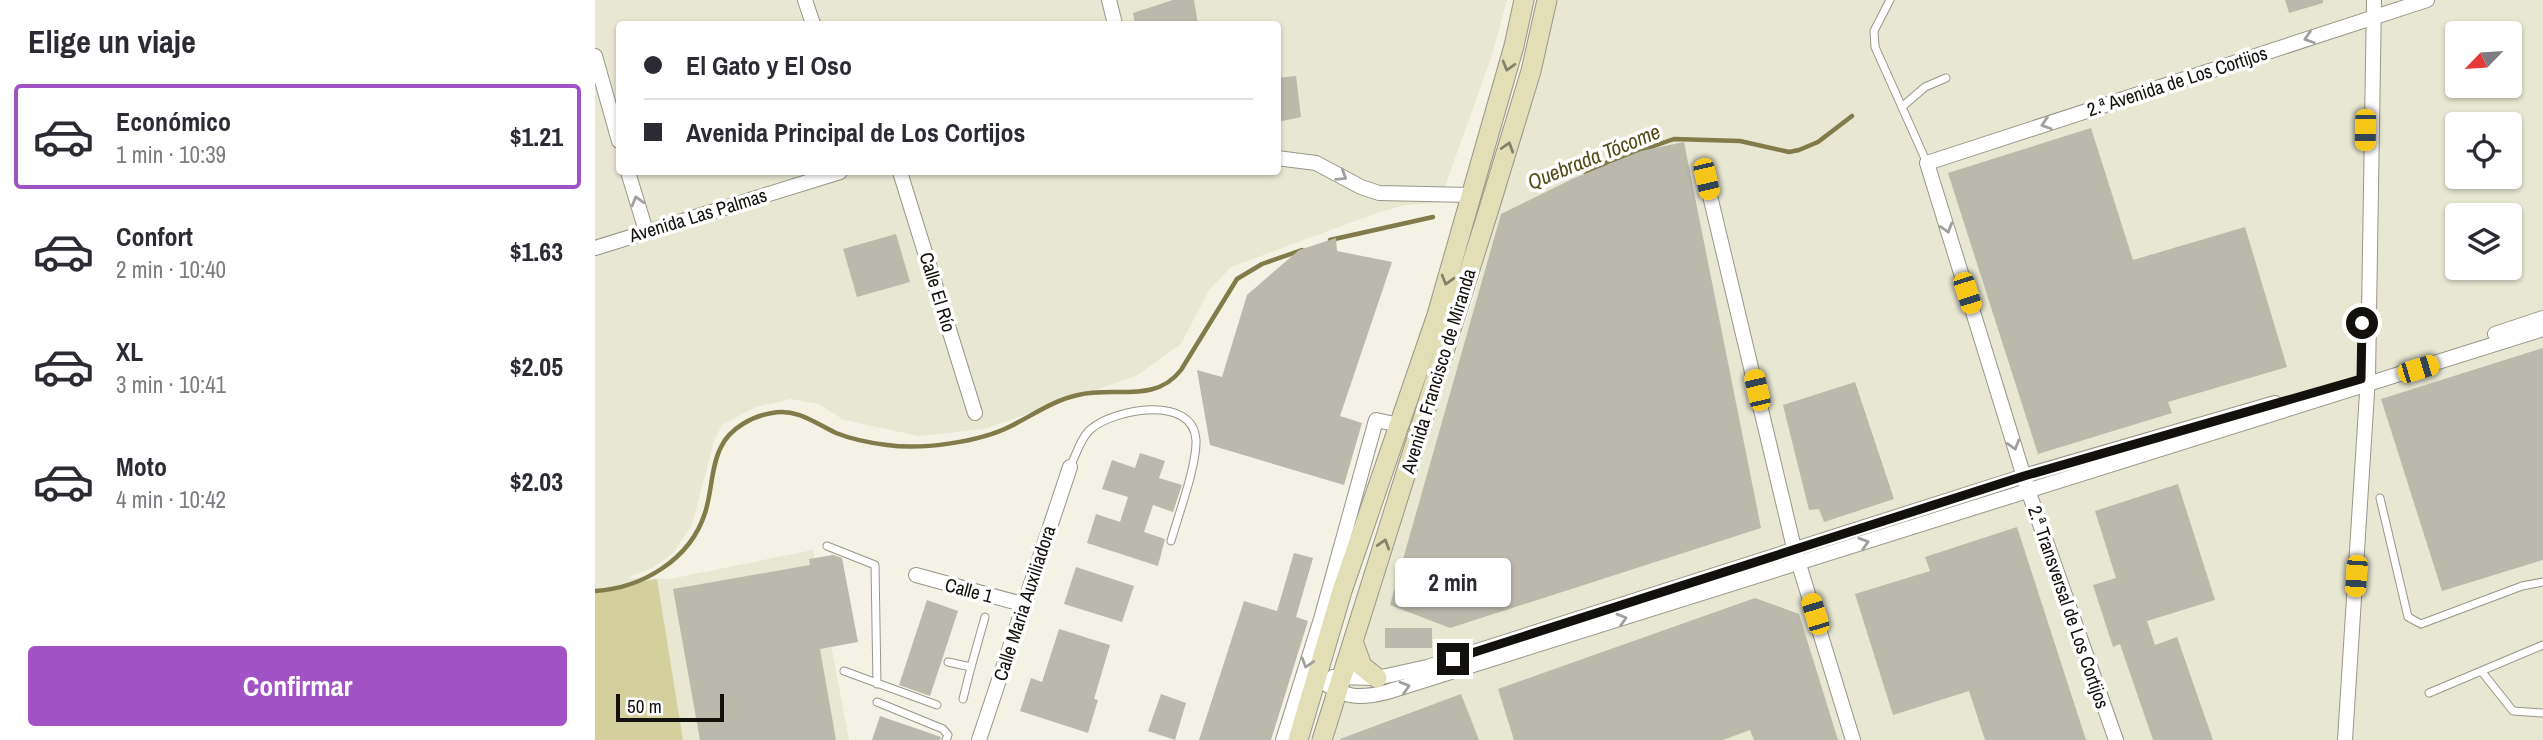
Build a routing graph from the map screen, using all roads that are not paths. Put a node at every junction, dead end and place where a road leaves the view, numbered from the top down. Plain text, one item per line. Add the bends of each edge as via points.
1 (805, 0) edge
2 (1109, 0) edge
3 (1524, 0) edge
4 (1547, 0) edge
5 (1890, 0) edge
6 (2374, 0) edge
7 (2383, 0) edge
8 (2427, 0) edge
9 (2370, 18) junction
10 (812, 21) edge
11 (1114, 21) edge
12 (595, 57) edge
13 (1947, 78) dead end
14 (1903, 106) junction
15 (616, 130) edge
16 (1281, 159) edge
17 (1927, 163) junction
18 (629, 175) edge
19 (830, 175) edge
20 (901, 175) edge
21 (1706, 179) dead end
22 (1471, 195) junction
23 (646, 231) junction
24 (595, 248) edge
25 (2543, 318) edge
26 (2543, 329) edge
27 (2365, 381) junction
28 (975, 413) dead end
29 (1070, 467) joint
30 (2026, 483) junction
31 (2381, 498) dead end
32 (1171, 541) dead end
33 (827, 547) dead end
34 (1794, 548) junction
35 (1800, 564) junction
36 (916, 575) dead end
37 (2543, 582) edge
38 (1022, 604) junction
39 (985, 617) dead end
40 (1326, 626) junction
41 (1354, 644) junction
42 (2543, 645) edge
43 (948, 662) dead end
44 (971, 667) junction
45 (844, 671) dead end
46 (2483, 672) junction
47 (1377, 678) junction
48 (1318, 680) junction
49 (877, 684) junction
50 (1342, 684) junction
51 (2429, 693) dead end
52 (963, 699) dead end
53 (877, 702) dead end
54 (937, 705) dead end
55 (1293, 708) junction
56 (2543, 713) edge
57 (946, 740) edge
58 (979, 740) edge
59 (1283, 740) edge
60 (1298, 740) edge
61 (1322, 740) edge
62 (1853, 740) edge
63 (2116, 740) edge
64 (2346, 740) edge

1 - 10 street
2 - 11 street
3 -> 22 main road, Avenida Francisco de Miranda
41 -> 4 main road, Avenida Francisco de Miranda via 1531,71
5 - 14 lane, 2.ª Transversal de Los Cortijos via 1874,31 1875,47
6 - 9 street
7 - 9 lane
8 - 9 street, 2.ª Avenida de Los Cortijos
9 -> 17 street, 2.ª Avenida de Los Cortijos
9 - 27 street
12 - 15 street
13 - 14 lane via 1925,87
14 - 17 lane, 2.ª Transversal de Los Cortijos
16 -> 22 street via 1316,163 1379,193
17 -> 30 street, 2.ª Transversal de Los Cortijos
23 -> 18 street
19 - 23 street, Avenida Las Palmas
20 - 28 street, Calle El Río
21 - 34 street
22 -> 40 main road, Avenida Francisco de Miranda via 1437,315
23 - 24 street, Avenida Las Palmas
25 - 27 street
26 - 27 street
27 - 30 street
27 - 64 street
29 - 32 lane via 1087,433 1112,416 1153,408 1181,416 1196,441
29 - 38 street, Calle Maria Auxiliadora
30 - 34 street
35 -> 30 street
30 - 63 street, 2.ª Transversal de Los Cortijos
31 - 37 lane via 2413,623
33 - 49 lane via 875,565
34 - 35 street
34 - 47 street via 1427,667
50 -> 35 street via 1362,698 1387,692
35 - 62 street
36 - 38 street, Calle 1
38 - 58 street, Calle Maria Auxiliadora
39 - 44 lane
40 - 48 main road, Avenida Francisco de Miranda
40 -> 55 street, Avenida Francisco de Miranda
41 - 47 main road via 1362,666
41 - 50 main road, Avenida Francisco de Miranda
42 - 46 lane
43 - 44 lane
44 - 52 lane
45 - 49 lane
46 - 51 lane
46 - 56 lane via 2513,711
47 - 50 street
48 - 50 street
48 - 55 street
48 - 60 main road, Avenida Francisco de Miranda
49 - 54 lane
50 - 61 main road, Avenida Francisco de Miranda
53 - 57 lane via 943,729
55 - 59 street, Avenida Francisco de Miranda

